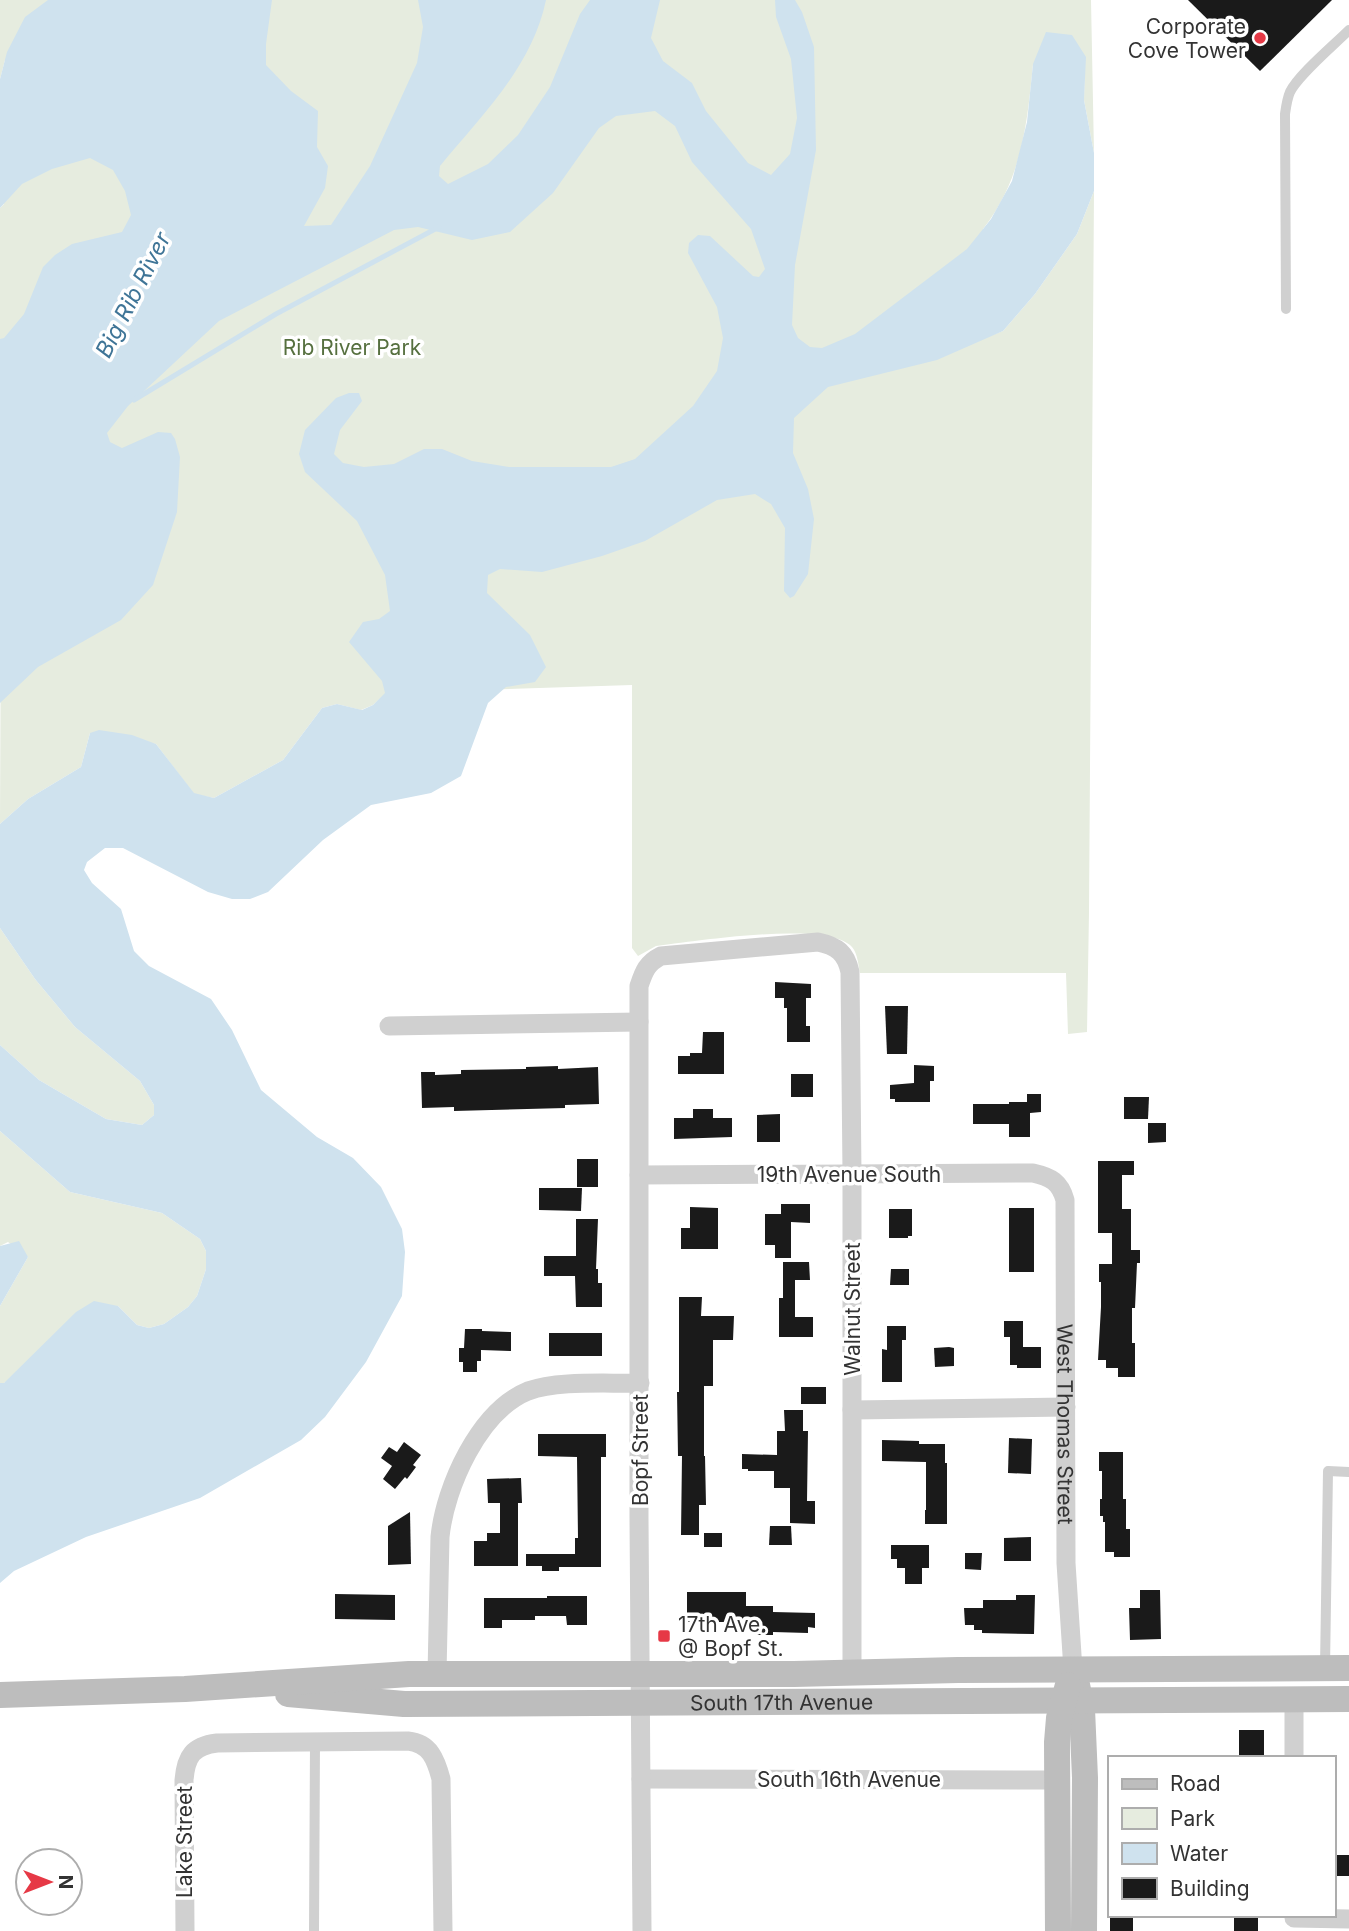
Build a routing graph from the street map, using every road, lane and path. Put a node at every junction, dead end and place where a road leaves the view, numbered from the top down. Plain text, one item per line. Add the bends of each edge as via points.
1 (1349, 30) edge
2 (1286, 309) dead end
3 (839, 950) joint
4 (639, 1022) junction
5 (388, 1026) dead end
6 (852, 1173) junction
7 (639, 1175) junction
8 (1057, 1182) joint
9 (640, 1383) junction
10 (1066, 1407) junction
11 (852, 1410) junction
12 (1349, 1472) edge
13 (1337, 1668) edge
14 (1073, 1670) junction
15 (852, 1672) junction
16 (437, 1673) junction
17 (641, 1674) junction
18 (213, 1687) junction
19 (0, 1695) edge
20 (1349, 1699) edge
21 (1072, 1700) junction
22 (1294, 1700) junction
23 (641, 1703) junction
24 (315, 1742) junction
25 (1294, 1756) edge
26 (641, 1779) junction
27 (1057, 1780) junction
28 (1349, 1919) edge
29 (1294, 1921) edge
30 (185, 1931) edge
31 (314, 1931) edge
32 (443, 1931) edge
33 (642, 1931) edge
34 (1058, 1931) edge
35 (1084, 1931) edge

1 - 2 lane via 1297,82 1286,103
3 - 4 street, Bopf Street via 818,942 661,956 644,969
3 - 6 street, Walnut Street via 850,972
4 - 5 street
4 - 7 street, Bopf Street
6 - 7 street, 19th Avenue South
6 - 8 street, 19th Avenue South via 1033,1173
6 - 11 street, Walnut Street
7 - 9 street, Bopf Street
8 - 10 street, West Thomas Street via 1065,1200
9 - 16 street via 551,1385 510,1401 486,1426 457,1472 442,1514
9 - 17 street, Bopf Street
10 - 11 street
10 - 14 street, West Thomas Street via 1066,1574
11 - 15 street, Walnut Street
12 - 13 lane via 1328,1472
13 - 14 main road, South 17th Avenue
14 - 15 main road, South 17th Avenue
14 - 21 main road, West Thomas Street
15 - 17 main road, South 17th Avenue
16 - 17 main road, South 17th Avenue
16 - 18 main road, South 17th Avenue
17 - 23 street, Bopf Street
18 - 19 main road, South 17th Avenue
18 - 23 main road, South 17th Avenue via 388,1704
20 - 22 main road, South 17th Avenue
21 - 22 main road, South 17th Avenue
21 - 23 main road, South 17th Avenue
21 - 27 main road, West Thomas Street via 1056,1742
21 - 35 main road, West Thomas Street via 1085,1778
22 - 25 street
23 - 26 street, Bopf Street
24 - 30 street, Lake Street via 218,1743 201,1746 190,1756 184,1780
24 - 31 lane
24 - 32 street via 418,1742 435,1758 442,1797
26 - 27 street, South 16th Avenue
26 - 33 street, Bopf Street
27 - 34 main road, West Thomas Street
28 - 29 street

